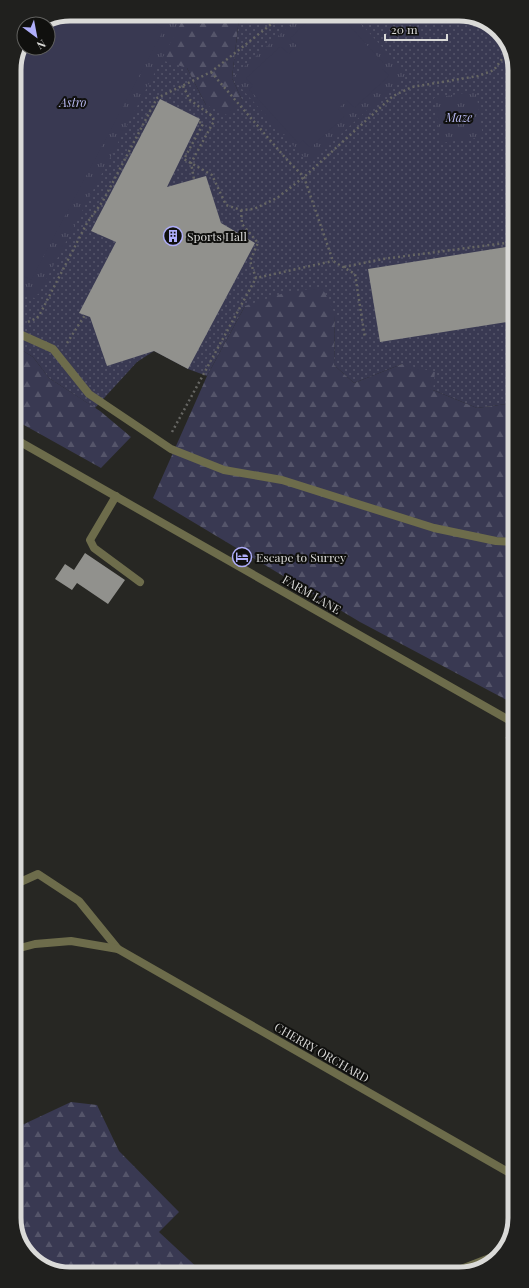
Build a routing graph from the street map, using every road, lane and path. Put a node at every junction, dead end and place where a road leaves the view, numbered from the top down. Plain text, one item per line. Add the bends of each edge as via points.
1 (275, 21) edge
2 (505, 55) edge
3 (211, 72) junction
4 (183, 86) junction
5 (199, 122) dead end
6 (191, 163) junction
7 (304, 177) junction
8 (194, 179) dead end
9 (241, 210) junction
10 (508, 243) edge
11 (333, 260) junction
12 (344, 267) junction
13 (256, 278) junction
14 (85, 315) dead end
15 (22, 324) dead end
16 (21, 335) edge
17 (365, 338) dead end
18 (58, 356) junction
19 (21, 442) edge
20 (165, 445) junction
21 (116, 496) junction
22 (508, 542) edge
23 (140, 582) dead end
24 (508, 719) edge
25 (21, 882) edge
26 (21, 948) edge
27 (118, 949) junction
28 (508, 1172) edge
29 (481, 1261) edge
30 (469, 1266) edge

1 - 3 path
2 - 7 path via 494,70 478,76 412,86 393,96
3 - 4 path
3 - 7 path
4 - 6 path via 190,100 212,116 214,121
4 - 15 path via 157,98 103,201 87,223 40,314 37,318
5 - 6 path via 203,124 184,159
6 - 8 path
6 - 9 path via 212,175 226,205
7 - 9 path via 277,198 254,209
7 - 11 path
9 - 13 path via 242,224 258,243 250,261
10 - 12 path via 383,259
11 - 12 path
11 - 13 path
12 - 17 path via 355,274
13 - 20 path
14 - 18 path
16 - 18 street via 52,349
18 - 20 street via 88,394
19 - 21 street, FARM LANE
20 - 22 street via 224,470 282,480 434,528
21 - 23 street via 90,540 94,548
21 - 24 street, FARM LANE
25 - 27 street, CHERRY ORCHARD via 38,874 79,901
26 - 27 street, CHERRY ORCHARD via 71,941
27 - 28 street, CHERRY ORCHARD
29 - 30 street

